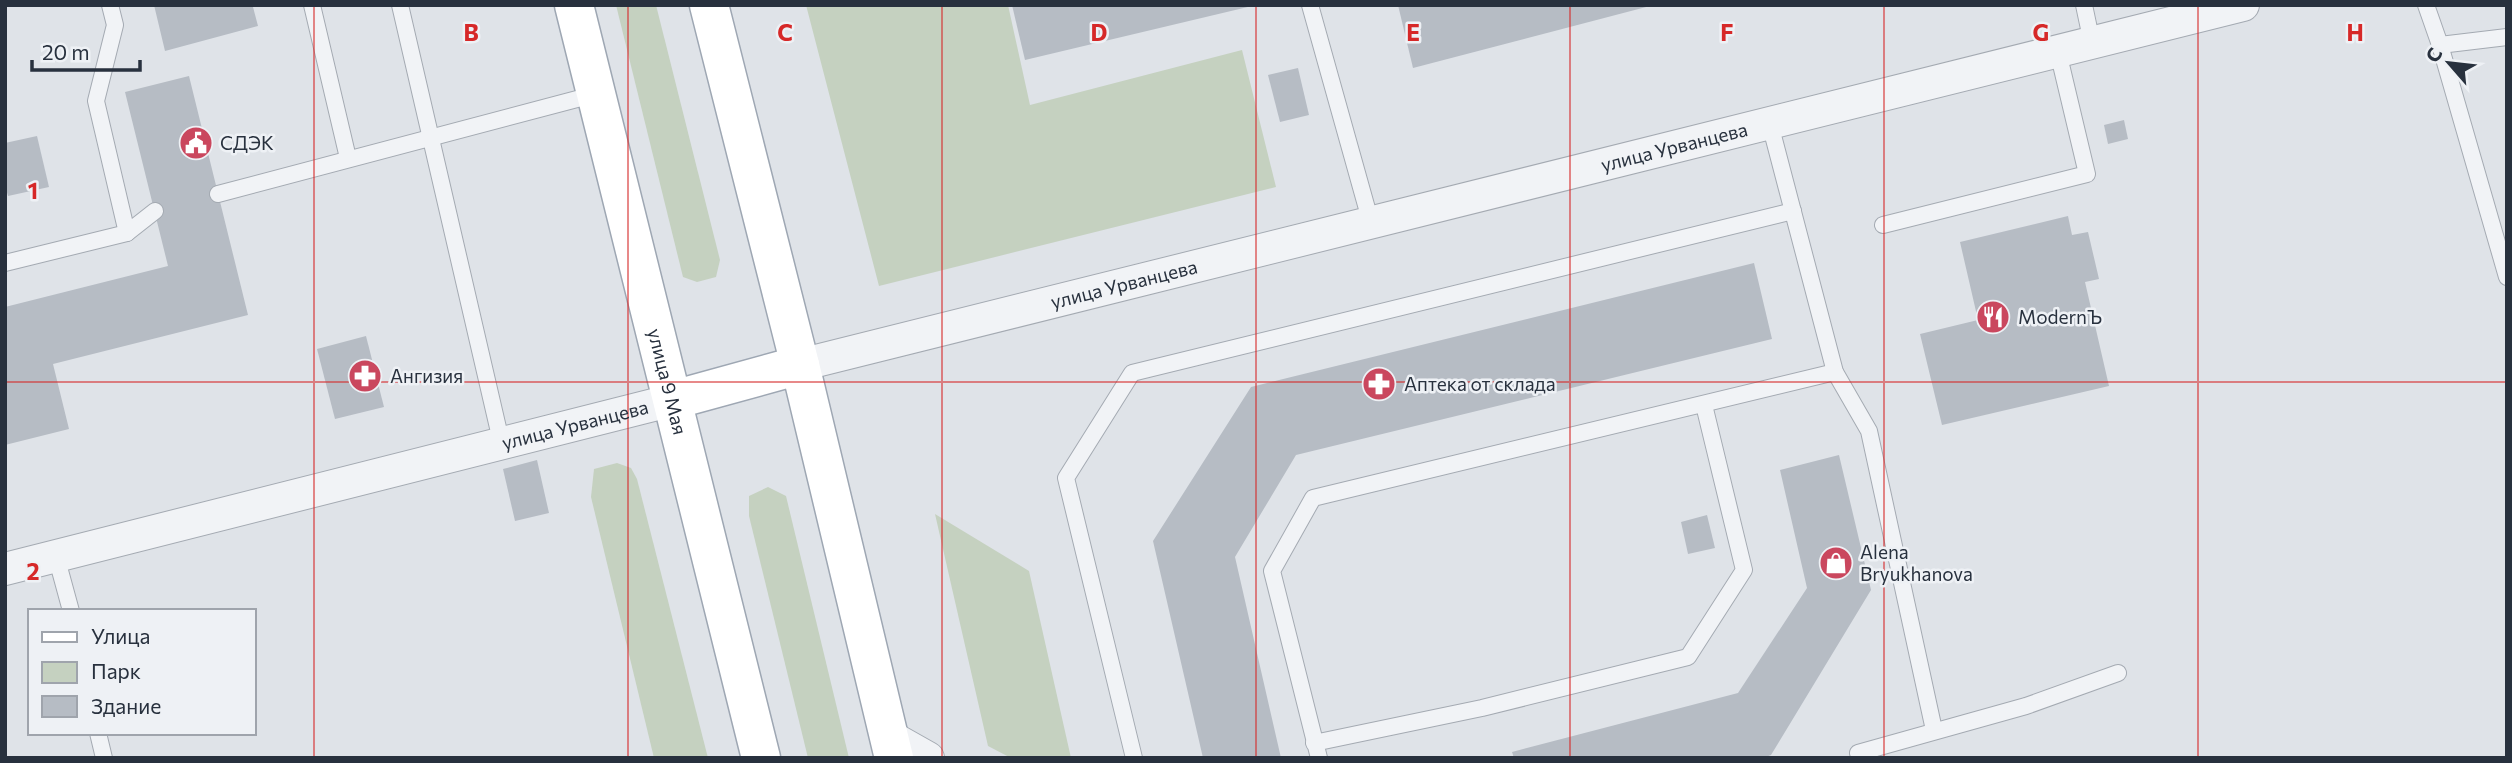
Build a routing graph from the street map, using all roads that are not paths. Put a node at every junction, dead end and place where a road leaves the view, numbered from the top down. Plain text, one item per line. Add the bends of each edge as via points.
1 (110, 5) edge
2 (312, 5) edge
3 (400, 5) edge
4 (574, 5) edge
5 (709, 5) edge
6 (1310, 5) edge
7 (2084, 5) edge
8 (2244, 5) edge
9 (2426, 5) edge
10 (2507, 37) edge
11 (2092, 43) junction
12 (2440, 45) junction
13 (2058, 52) junction
14 (596, 94) junction
15 (1770, 124) junction
16 (432, 139) junction
17 (348, 158) junction
18 (218, 194) dead end
19 (155, 211) dead end
20 (1793, 211) junction
21 (1371, 223) junction
22 (1883, 225) dead end
23 (2500, 232) edge
24 (127, 233) junction
25 (5, 263) edge
26 (2507, 277) edge
27 (800, 366) junction
28 (1835, 372) junction
29 (673, 400) junction
30 (1704, 405) junction
31 (502, 444) junction
32 (56, 556) junction
33 (5, 569) edge
34 (70, 609) edge
35 (2118, 673) dead end
36 (1934, 730) junction
37 (98, 735) edge
38 (891, 747) edge
39 (1317, 750) edge
40 (1858, 753) dead end
41 (104, 758) edge
42 (761, 758) edge
43 (928, 758) edge
44 (1134, 758) edge

1 - 24 lane via 115,25 96,101
2 - 17 lane
3 - 16 lane
4 - 14 main road, улица 9 Мая
5 - 27 main road
6 - 21 lane
7 - 11 lane
8 - 11 street, улица Урванцева
9 - 12 lane
10 - 12 lane
11 - 13 street, улица Урванцева
12 - 23 lane
13 - 15 street, улица Урванцева
13 - 22 lane via 2087,174
14 - 16 lane
14 - 29 main road, улица 9 Мая
15 - 20 lane
15 - 21 street, улица Урванцева
16 - 17 lane
16 - 31 lane
17 - 18 lane
19 - 24 lane
20 - 28 lane
20 - 44 lane via 1132,373 1066,478
21 - 27 street, улица Урванцева
23 - 26 lane
24 - 25 lane
27 - 29 main road, улица Урванцева
27 - 38 main road
28 - 30 lane
28 - 36 lane via 1870,431
29 - 31 street, улица Урванцева
29 - 42 main road, улица 9 Мая
30 - 39 lane via 1744,570 1688,657
30 - 39 lane via 1313,498 1272,571
31 - 32 street, улица Урванцева
32 - 33 street, улица Урванцева
32 - 34 lane
35 - 36 lane via 2026,706
36 - 40 lane
37 - 41 lane
38 - 43 street

